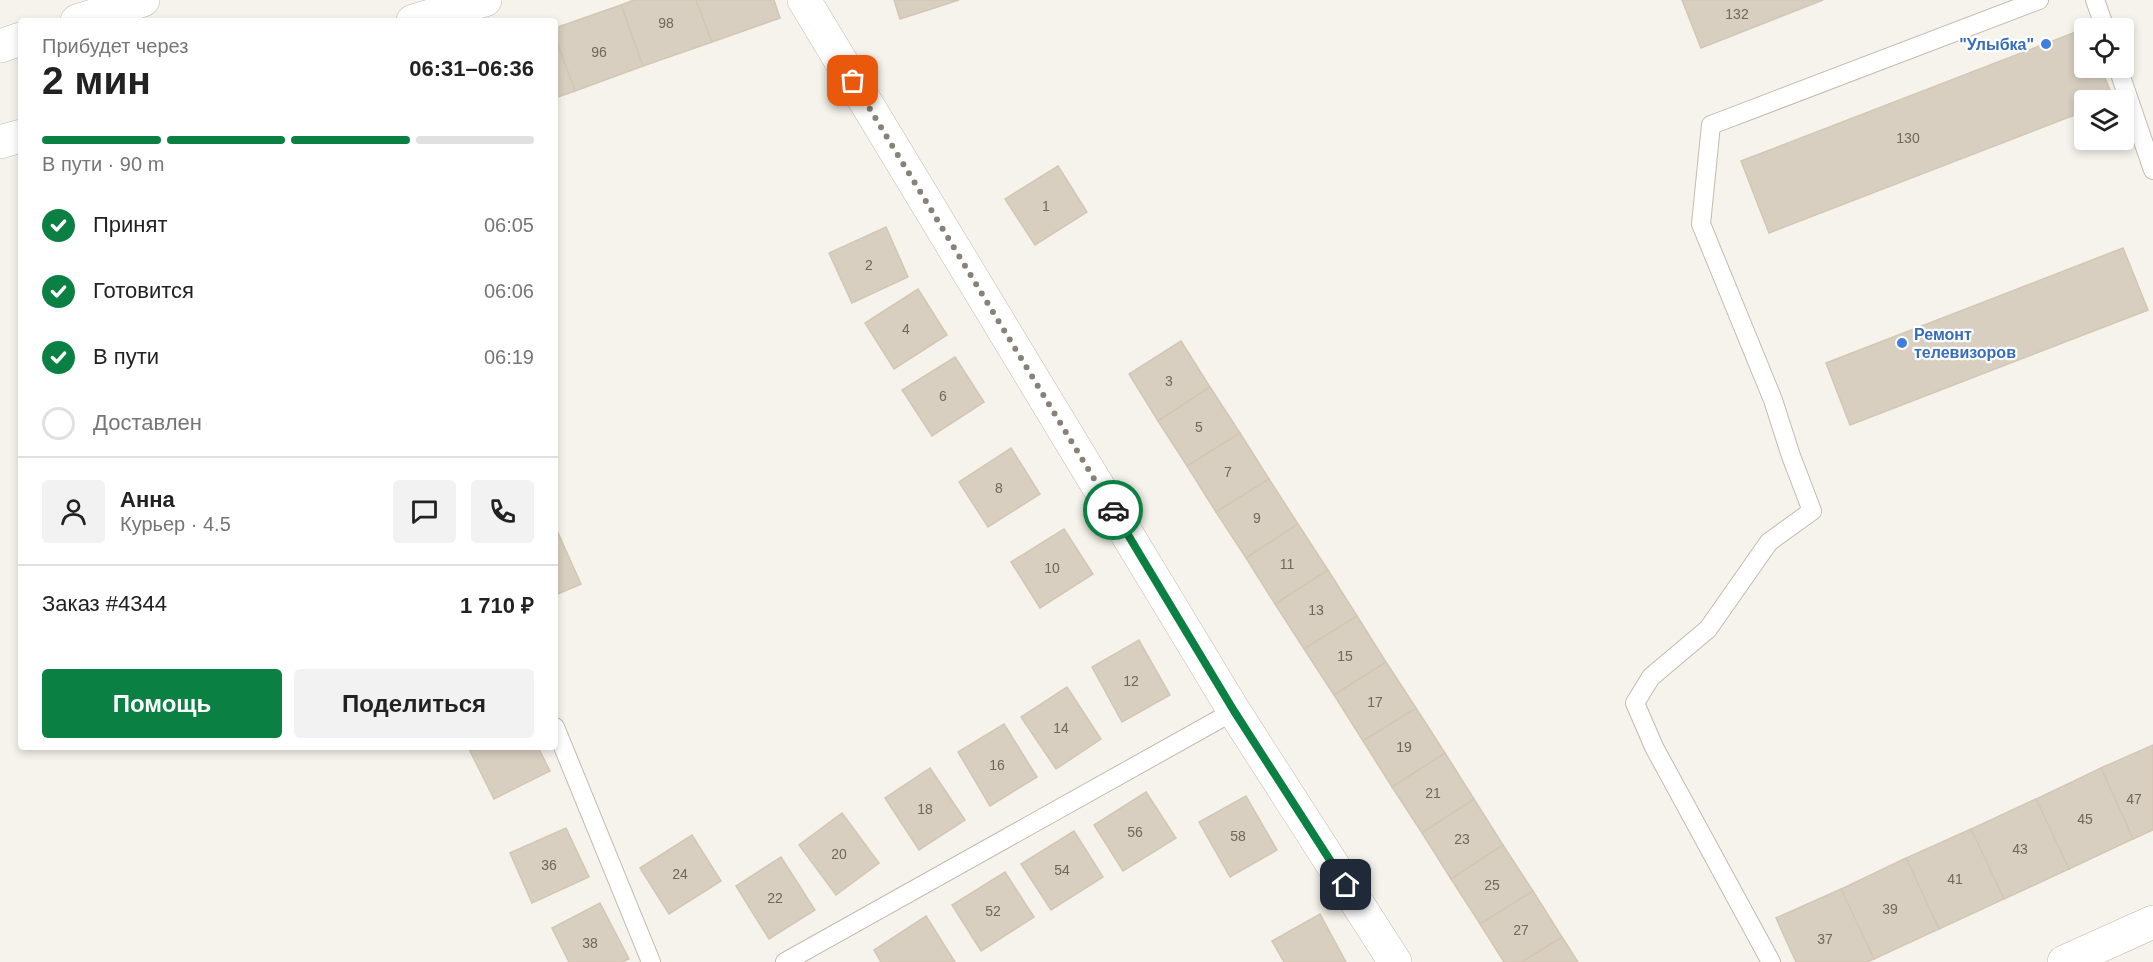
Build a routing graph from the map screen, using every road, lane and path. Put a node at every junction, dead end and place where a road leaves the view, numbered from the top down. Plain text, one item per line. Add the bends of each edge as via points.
1 (143, 0) edge
2 (485, 0) edge
3 (804, 0) edge
4 (2039, 0) edge
5 (2095, 0) edge
6 (86, 18) edge
7 (423, 18) edge
8 (2101, 18) edge
9 (18, 40) edge
10 (0, 46) edge
11 (2121, 78) edge
12 (18, 137) edge
13 (0, 142) edge
14 (2153, 170) edge
15 (1234, 711) junction
16 (558, 734) edge
17 (2153, 922) edge
18 (651, 962) edge
19 (785, 962) edge
20 (1395, 962) edge
21 (1771, 962) edge
22 (2064, 962) edge

1 - 6 street
2 - 7 street
3 - 15 street
4 - 21 lane via 1711,125 1701,224 1773,400 1812,511 1769,542 1708,629 1651,677 1635,704 1654,747
5 - 8 lane
9 - 10 street
11 - 14 lane
12 - 13 street
15 - 19 lane
15 - 20 street
16 - 18 lane
17 - 22 street

